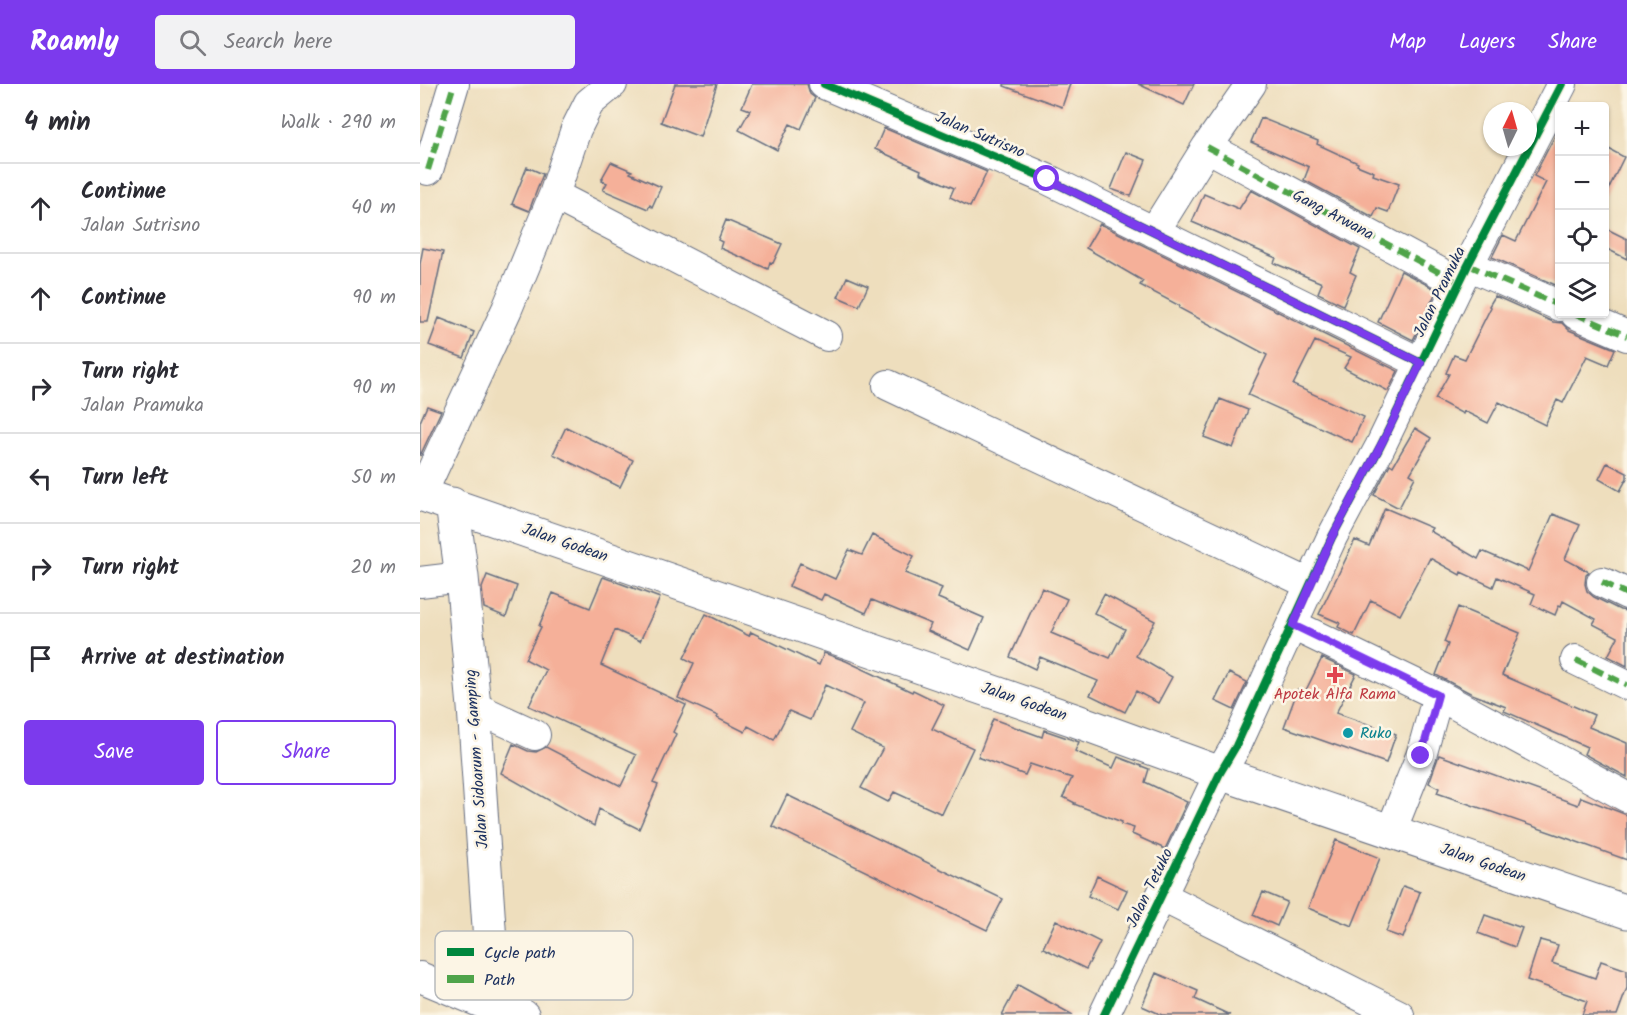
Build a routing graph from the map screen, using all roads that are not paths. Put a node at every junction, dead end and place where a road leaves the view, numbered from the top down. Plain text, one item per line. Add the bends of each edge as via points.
1 (454, 84) edge
2 (612, 84) edge
3 (825, 84) edge
4 (1251, 84) edge
5 (1562, 84) edge
6 (1207, 147) junction
7 (428, 170) dead end
8 (554, 195) junction
9 (1154, 232) junction
10 (1464, 274) junction
11 (1555, 304) edge
12 (1585, 318) edge
13 (827, 336) dead end
14 (1627, 336) edge
15 (1421, 363) junction
16 (888, 385) dead end
17 (421, 494) edge
18 (452, 504) junction
19 (462, 577) junction
20 (420, 582) edge
21 (1311, 584) junction
22 (1293, 625) junction
23 (1576, 660) dead end
24 (1627, 685) edge
25 (1438, 695) junction
26 (474, 707) junction
27 (535, 735) dead end
28 (1220, 773) junction
29 (1627, 797) edge
30 (1391, 831) junction
31 (1161, 896) junction
32 (1627, 912) edge
33 (494, 931) edge
34 (420, 977) edge
35 (435, 984) edge
36 (472, 1000) edge
37 (502, 1013) edge
38 (1104, 1015) edge
39 (1399, 1015) edge

1 - 7 street
2 - 8 street via 589,104 580,121
3 - 9 street, Jalan Sutrisno via 1047,179
4 - 6 street
5 - 10 street, Jalan Pramuka
6 - 9 street
6 - 10 street, Gang Arwana
8 - 13 street
8 - 17 street via 507,309
9 - 15 street, Jalan Sutrisno
10 - 11 street, Gang Arwana
10 - 15 street, Jalan Pramuka
12 - 14 street
15 - 21 street, Jalan Pramuka
16 - 21 street
17 - 18 main road, Jalan Godean
18 - 19 main road, Jalan Sidoarum - Gamping
18 - 28 main road, Jalan Godean
19 - 20 street
19 - 26 main road, Jalan Sidoarum - Gamping
21 - 22 street, Jalan Pramuka
22 - 25 street
22 - 28 street, Jalan Pramuka
23 - 24 street
25 - 29 street
25 - 30 street via 1421,756
26 - 27 street
26 - 33 main road, Jalan Sidoarum - Gamping
28 - 30 main road, Jalan Godean
28 - 31 street, Jalan Tetuko
30 - 32 main road, Jalan Godean
31 - 38 street, Jalan Tetuko
31 - 39 street
34 - 35 street
36 - 37 street

